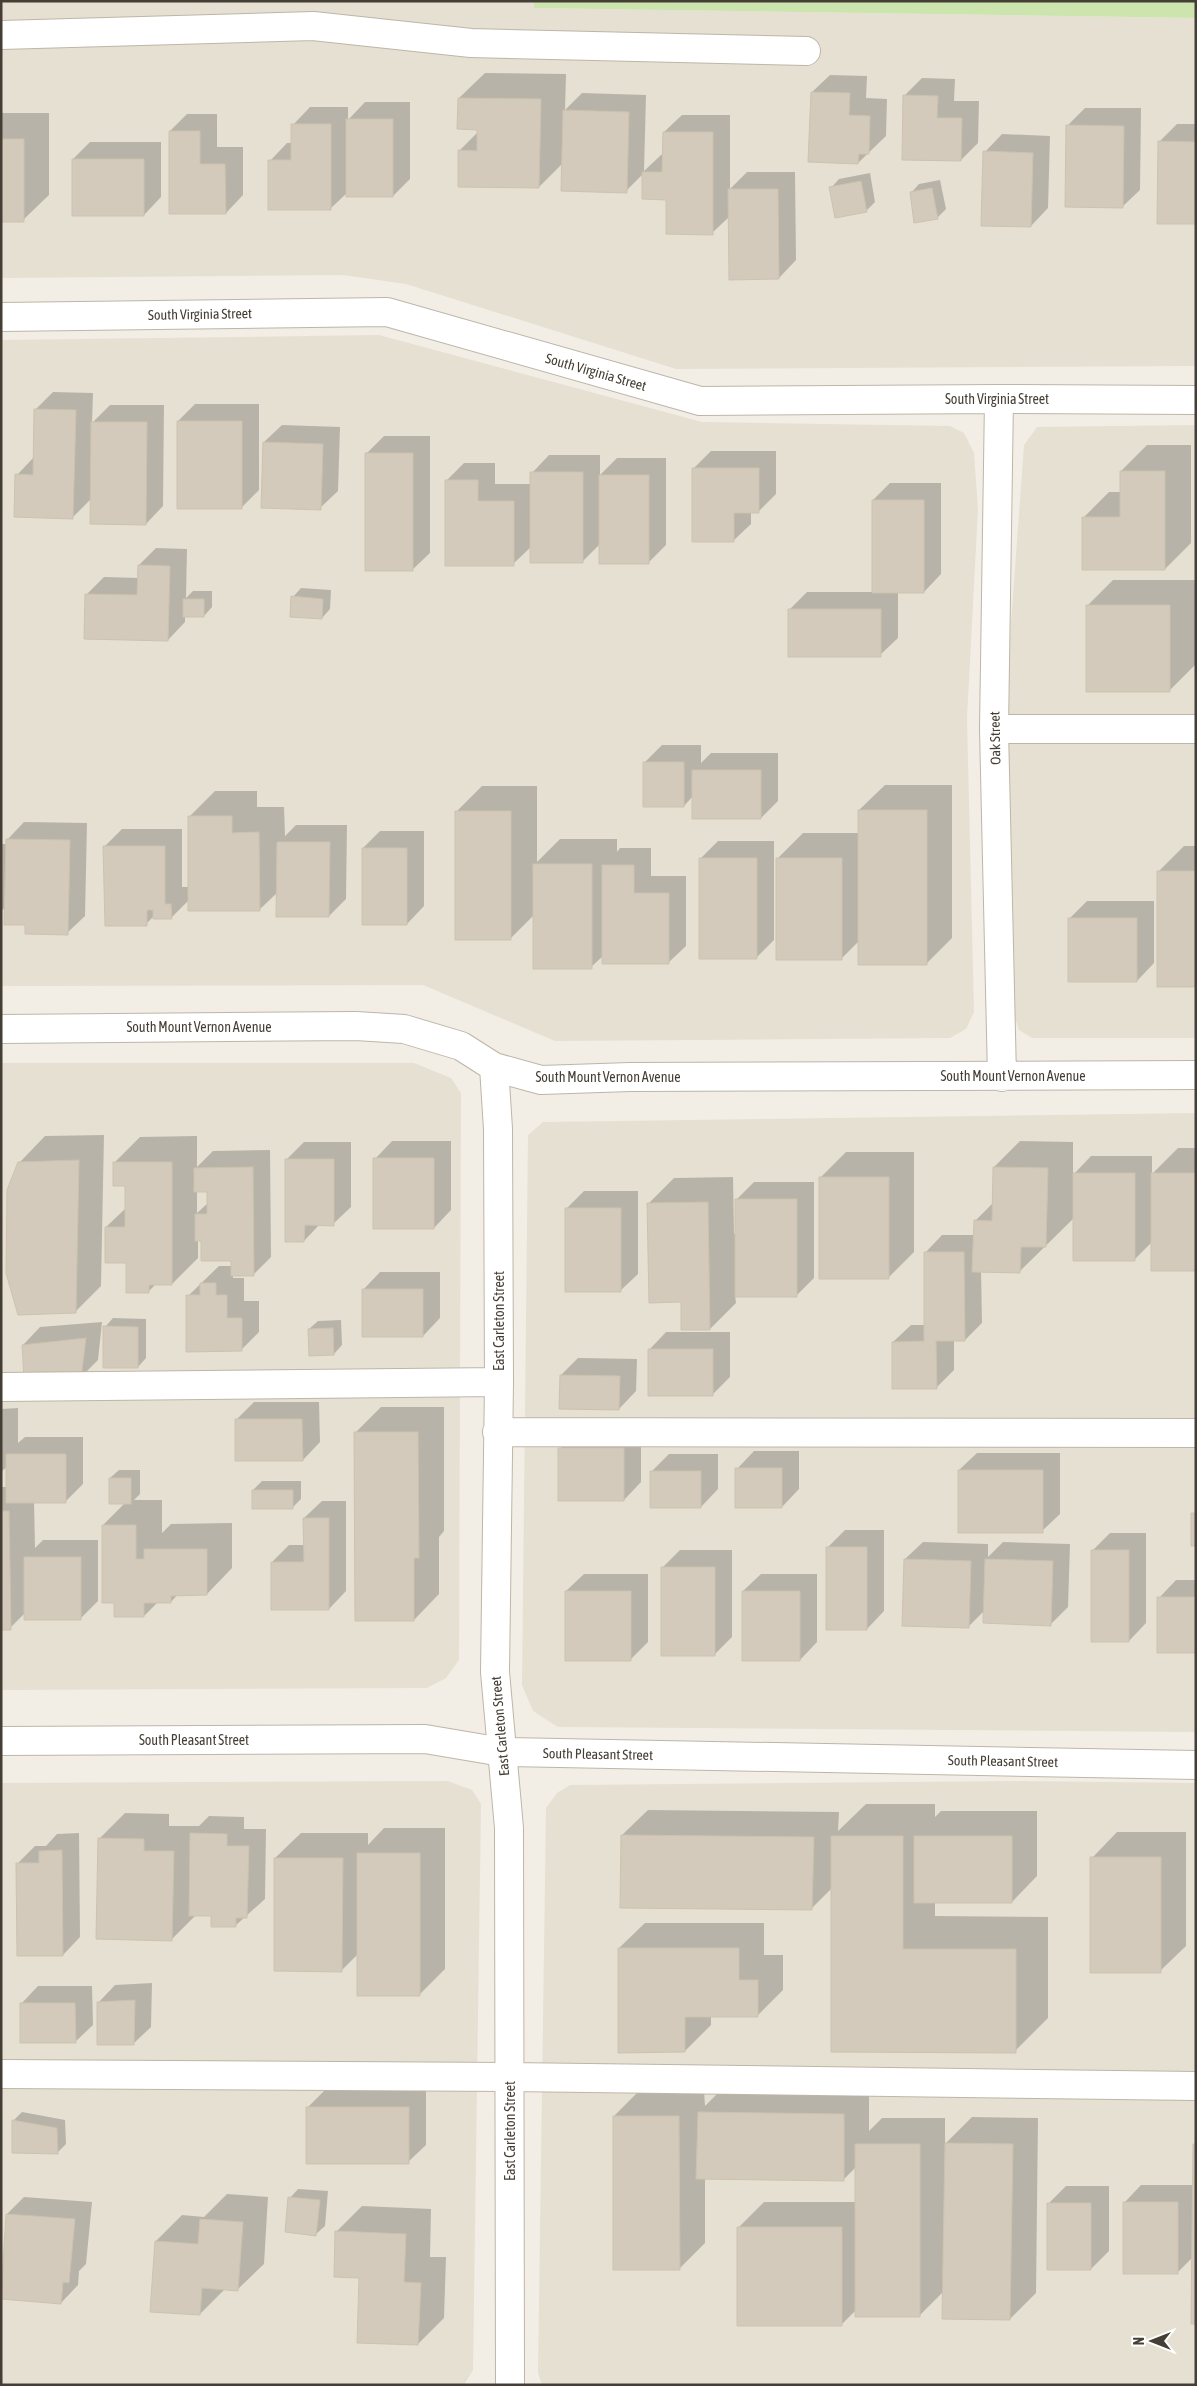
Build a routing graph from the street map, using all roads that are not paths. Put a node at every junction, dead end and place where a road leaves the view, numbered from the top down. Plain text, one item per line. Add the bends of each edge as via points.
1 (1, 36) edge
2 (806, 51) dead end
3 (1, 316) edge
4 (999, 399) junction
5 (1196, 400) edge
6 (994, 729) junction
7 (1196, 729) edge
8 (1, 1029) edge
9 (494, 1067) junction
10 (1196, 1075) edge
11 (1002, 1077) junction
12 (499, 1382) junction
13 (1, 1387) edge
14 (497, 1432) junction
15 (1196, 1434) edge
16 (1, 1741) edge
17 (502, 1752) junction
18 (1196, 1765) edge
19 (1, 2074) edge
20 (510, 2077) junction
21 (1196, 2086) edge
22 (510, 2385) edge

1 - 2 street via 313,26 471,43
3 - 4 street, South Virginia Street via 387,312 700,402
4 - 5 street, South Virginia Street
4 - 6 street, Oak Street
6 - 7 street
6 - 11 street, Oak Street
8 - 9 street, South Mount Vernon Avenue via 356,1026 404,1029 461,1046
9 - 11 street, South Mount Vernon Avenue via 541,1080
9 - 12 street, East Carleton Street via 498,1129
10 - 11 street, South Mount Vernon Avenue
12 - 13 street
12 - 14 street, East Carleton Street
14 - 15 street
14 - 17 street, East Carleton Street via 495,1672
16 - 17 street, South Pleasant Street via 425,1739
17 - 18 street, South Pleasant Street
17 - 20 street, East Carleton Street via 509,1828
19 - 20 street
20 - 21 street
20 - 22 street, East Carleton Street

